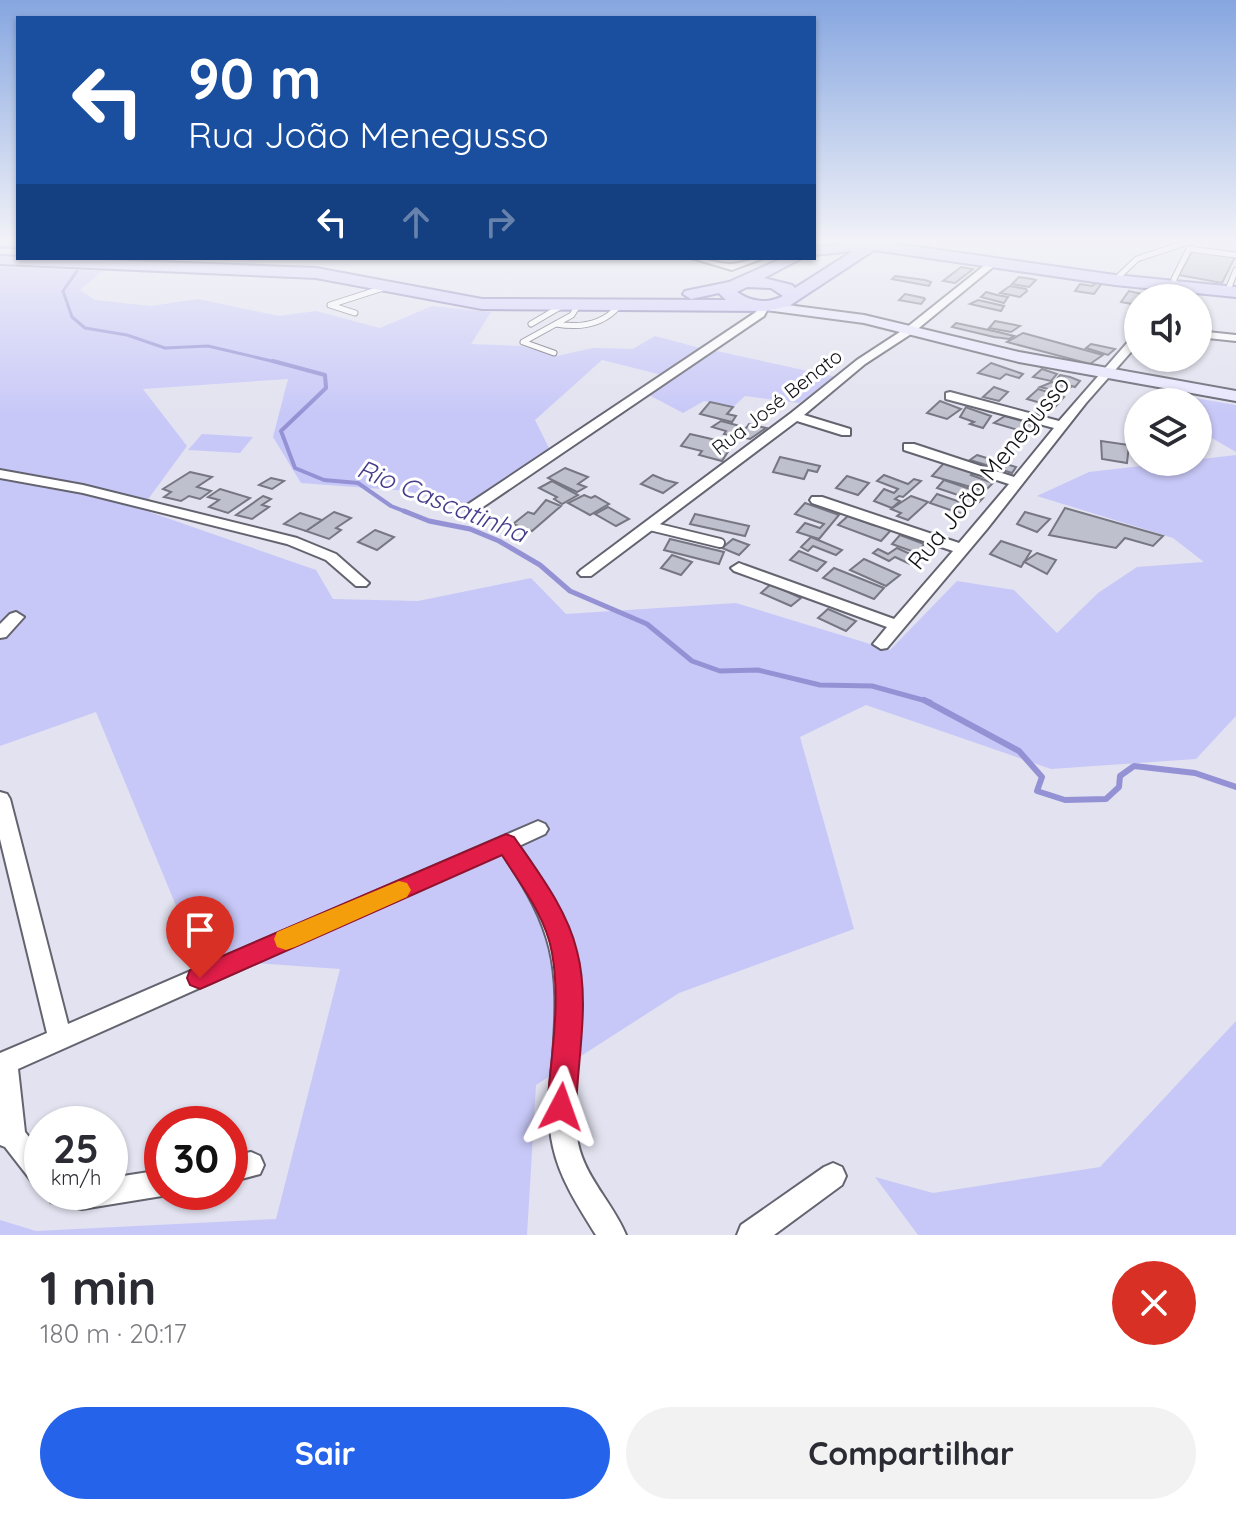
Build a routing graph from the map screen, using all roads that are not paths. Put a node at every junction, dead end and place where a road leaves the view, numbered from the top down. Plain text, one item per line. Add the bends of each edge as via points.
1 (347, 300) edge
2 (458, 300) edge
3 (512, 300) edge
4 (616, 300) edge
5 (737, 300) edge
6 (787, 300) edge
7 (806, 300) edge
8 (947, 300) edge
9 (758, 306) junction
10 (560, 307) junction
11 (577, 307) junction
12 (618, 307) junction
13 (355, 313) dead end
14 (531, 324) dead end
15 (556, 324) junction
16 (912, 328) junction
17 (1212, 335) edge
18 (1236, 338) edge
19 (554, 353) dead end
20 (1124, 353) edge
21 (1105, 374) junction
22 (950, 396) dead end
23 (1236, 396) edge
24 (795, 416) junction
25 (1062, 426) junction
26 (846, 432) dead end
27 (909, 447) dead end
28 (0, 474) edge
29 (1017, 482) junction
30 (817, 500) dead end
31 (472, 508) dead end
32 (650, 526) junction
33 (720, 543) dead end
34 (962, 549) junction
35 (739, 568) dead end
36 (586, 573) dead end
37 (361, 583) dead end
38 (16, 617) dead end
39 (896, 625) junction
40 (0, 633) edge
41 (881, 644) dead end
42 (0, 799) edge
43 (538, 829) dead end
44 (506, 843) junction
45 (60, 1039) junction
46 (2, 1064) edge
47 (6, 1135) edge
48 (24, 1154) edge
49 (833, 1176) dead end
50 (612, 1235) edge
51 (751, 1235) edge

1 - 13 lane via 330,305
2 - 10 main road
3 - 4 main road
5 - 9 main road
6 - 9 main road
7 - 16 main road
8 - 16 street, Rua José Benato
9 - 12 main road
9 - 16 main road
9 - 31 street via 760,314
10 - 11 main road
10 - 14 lane
11 - 12 main road
11 - 15 lane
12 - 15 lane via 585,326
15 - 19 lane via 523,342
16 - 21 main road
16 - 24 street, Rua José Benato
17 - 18 street
20 - 21 street, Rua João Menegusso
21 - 23 main road
21 - 25 street, Rua João Menegusso
22 - 25 street
24 - 26 street
24 - 32 street, Rua José Benato
25 - 29 street, Rua João Menegusso
27 - 29 street
28 - 37 street via 292,541 331,557
29 - 34 street, Rua João Menegusso
30 - 34 street
32 - 33 lane
32 - 36 street, Rua José Benato
34 - 39 street, Rua João Menegusso
35 - 39 street
38 - 40 street
39 - 41 street, Rua João Menegusso
42 - 45 street
43 - 44 street
44 - 45 street
44 - 50 street via 542,895 565,950 565,1146
45 - 46 street
46 - 47 street
47 - 48 street
49 - 51 street

